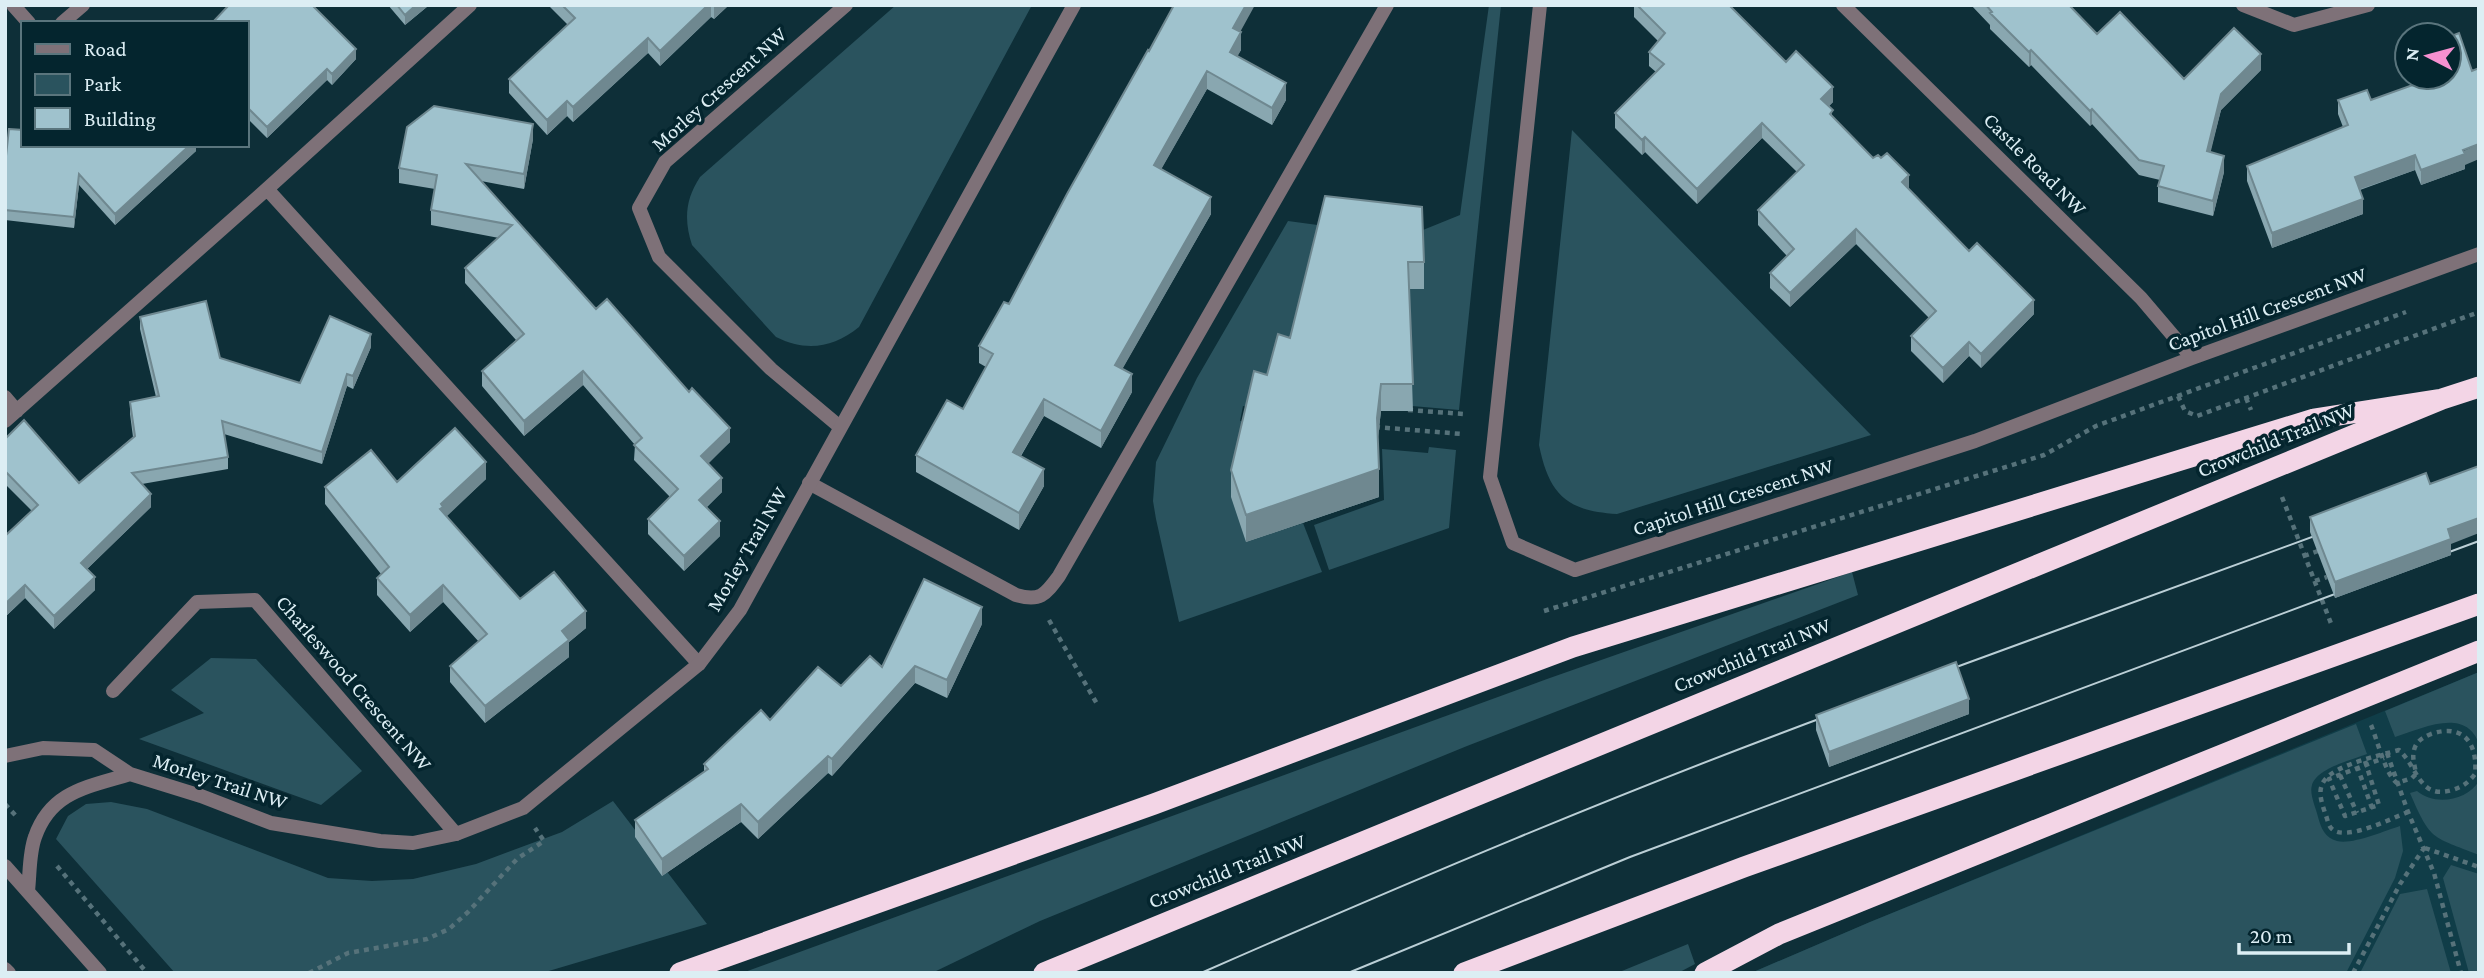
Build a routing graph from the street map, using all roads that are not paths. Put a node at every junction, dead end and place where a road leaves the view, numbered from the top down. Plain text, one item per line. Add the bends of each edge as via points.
1 (13, 5) edge
2 (83, 5) edge
3 (470, 5) edge
4 (846, 5) edge
5 (1074, 5) edge
6 (1387, 5) edge
7 (1540, 5) edge
8 (1843, 5) edge
9 (2243, 5) edge
10 (2368, 5) edge
11 (27, 21) edge
12 (64, 21) edge
13 (267, 188) junction
14 (2479, 254) edge
15 (2192, 358) junction
16 (2479, 387) edge
17 (5, 397) edge
18 (2442, 399) junction
19 (17, 411) junction
20 (5, 421) edge
21 (840, 427) junction
22 (809, 483) junction
23 (2479, 604) edge
24 (2479, 652) edge
25 (699, 664) junction
26 (113, 691) dead end
27 (5, 756) edge
28 (130, 774) junction
29 (456, 834) junction
30 (5, 866) edge
31 (28, 891) junction
32 (5, 969) edge
33 (9, 973) edge
34 (100, 973) edge
35 (680, 973) edge
36 (1044, 973) edge
37 (1464, 973) edge
38 (1704, 973) edge

1 - 11 street
2 - 12 street
3 - 13 street
4 - 21 street, Morley Crescent NW via 665,162 639,208 659,257 771,369
5 - 21 street, Morley Trail NW
6 - 22 street via 1046,593 1038,598 1016,594
7 - 15 street, Capitol Hill Crescent NW via 1490,477 1514,543 1575,570 1975,441
8 - 15 street, Castle Road NW via 2141,298
9 - 10 street via 2294,24
13 - 19 street
13 - 25 street
14 - 15 street, Capitol Hill Crescent NW
16 - 18 highway, Crowchild Trail NW
17 - 19 street
18 - 35 highway via 2314,419 1573,647 1154,804
18 - 36 highway, Crowchild Trail NW
19 - 20 street
21 - 22 street, Morley Trail NW
22 - 25 street, Morley Trail NW via 740,610
23 - 37 highway via 1744,867
24 - 38 highway via 1779,934
25 - 29 street, Morley Trail NW via 523,808
26 - 29 street, Charleswood Crescent NW via 197,602 255,600
27 - 28 street, Morley Trail NW via 43,748 94,750
28 - 29 street, Morley Trail NW via 271,823 380,841 414,843
28 - 31 street, Morley Trail NW via 72,792 52,806 35,838
30 - 31 street
31 - 34 street
32 - 33 street

